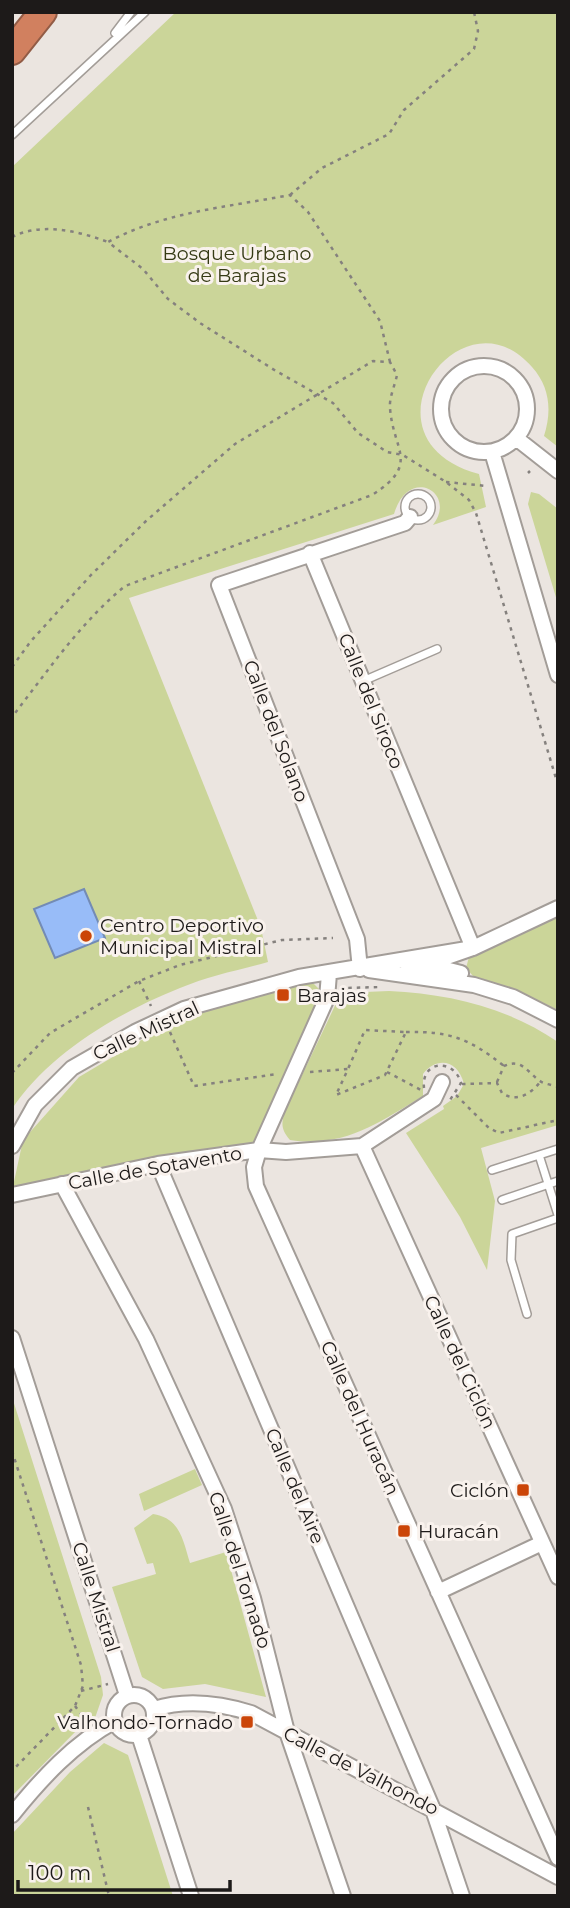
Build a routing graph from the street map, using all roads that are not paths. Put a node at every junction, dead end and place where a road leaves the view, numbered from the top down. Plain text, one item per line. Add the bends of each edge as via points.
1 (43, 12) edge
2 (131, 12) edge
3 (145, 12) edge
4 (107, 45) junction
5 (12, 51) edge
6 (12, 135) edge
7 (516, 438) junction
8 (492, 452) junction
9 (558, 471) edge
10 (410, 517) dead end
11 (310, 553) junction
12 (437, 649) dead end
13 (558, 675) edge
14 (363, 681) junction
15 (558, 908) edge
16 (473, 948) junction
17 (408, 958) junction
18 (430, 965) junction
19 (360, 969) junction
20 (461, 973) junction
21 (329, 974) junction
22 (395, 981) junction
23 (474, 985) junction
24 (558, 1020) edge
25 (442, 1082) dead end
26 (12, 1146) edge
27 (362, 1146) junction
28 (558, 1149) edge
29 (259, 1150) junction
30 (539, 1154) junction
31 (158, 1164) junction
32 (492, 1170) dead end
33 (558, 1181) edge
34 (62, 1184) junction
35 (548, 1184) junction
36 (12, 1195) edge
37 (502, 1200) dead end
38 (558, 1216) edge
39 (527, 1314) dead end
40 (12, 1339) edge
41 (542, 1543) junction
42 (558, 1577) edge
43 (438, 1591) junction
44 (127, 1695) junction
45 (154, 1709) junction
46 (115, 1721) junction
47 (287, 1732) junction
48 (139, 1735) junction
49 (432, 1807) junction
50 (12, 1815) edge
51 (558, 1858) edge
52 (558, 1877) edge
53 (191, 1896) edge
54 (343, 1896) edge
55 (462, 1896) edge

1 - 5 highway
2 - 4 lane
3 - 4 lane
4 - 6 lane
7 - 8 street
7 - 8 street via 527,411 518,383 493,367 463,372 444,394 444,424 463,446
7 - 9 street
8 - 13 street
10 - 11 street via 405,523
11 - 14 street, Calle del Siroco
11 - 19 street, Calle del Solano via 219,585 357,939
12 - 14 lane
14 - 16 street, Calle del Siroco
15 - 16 street
16 - 17 street
16 - 18 street
16 - 20 street via 461,957
17 - 18 street
17 - 19 street
18 - 20 street
18 - 22 street
19 - 21 street, Calle Mistral
19 - 22 street
20 - 23 street
21 - 26 street, Calle Mistral via 243,990 184,1009 135,1032 72,1068 35,1105
21 - 29 street, Calle del Huracán via 327,998
22 - 23 street
23 - 24 street via 513,997
25 - 27 street, Calle de Sotavento via 434,1099
27 - 29 street, Calle de Sotavento
27 - 41 street, Calle del Ciclón
28 - 30 lane
29 - 31 street, Calle de Sotavento
29 - 43 street, Calle del Huracán via 254,1167 256,1186
30 - 32 lane
30 - 35 lane
31 - 34 street, Calle de Sotavento
31 - 49 street, Calle del Aire
33 - 35 lane
34 - 36 street, Calle de Sotavento
34 - 47 street, Calle del Tornado via 146,1339 224,1509 253,1598
35 - 37 lane
35 - 38 lane
38 - 39 lane via 512,1234 511,1260
40 - 44 street, Calle Mistral
41 - 42 street, Calle del Ciclón
41 - 43 street
43 - 51 street, Calle del Huracán
44 - 45 street via 144,1696
44 - 46 street via 116,1705
45 - 47 street, Calle de Valhondo via 209,1704 251,1713
45 - 48 street via 154,1722
46 - 48 street via 123,1732
46 - 50 street via 93,1732 47,1774
47 - 49 street, Calle de Valhondo
47 - 54 street, Calle del Tornado
48 - 53 street
49 - 52 street, Calle de Valhondo
49 - 55 street, Calle del Aire

